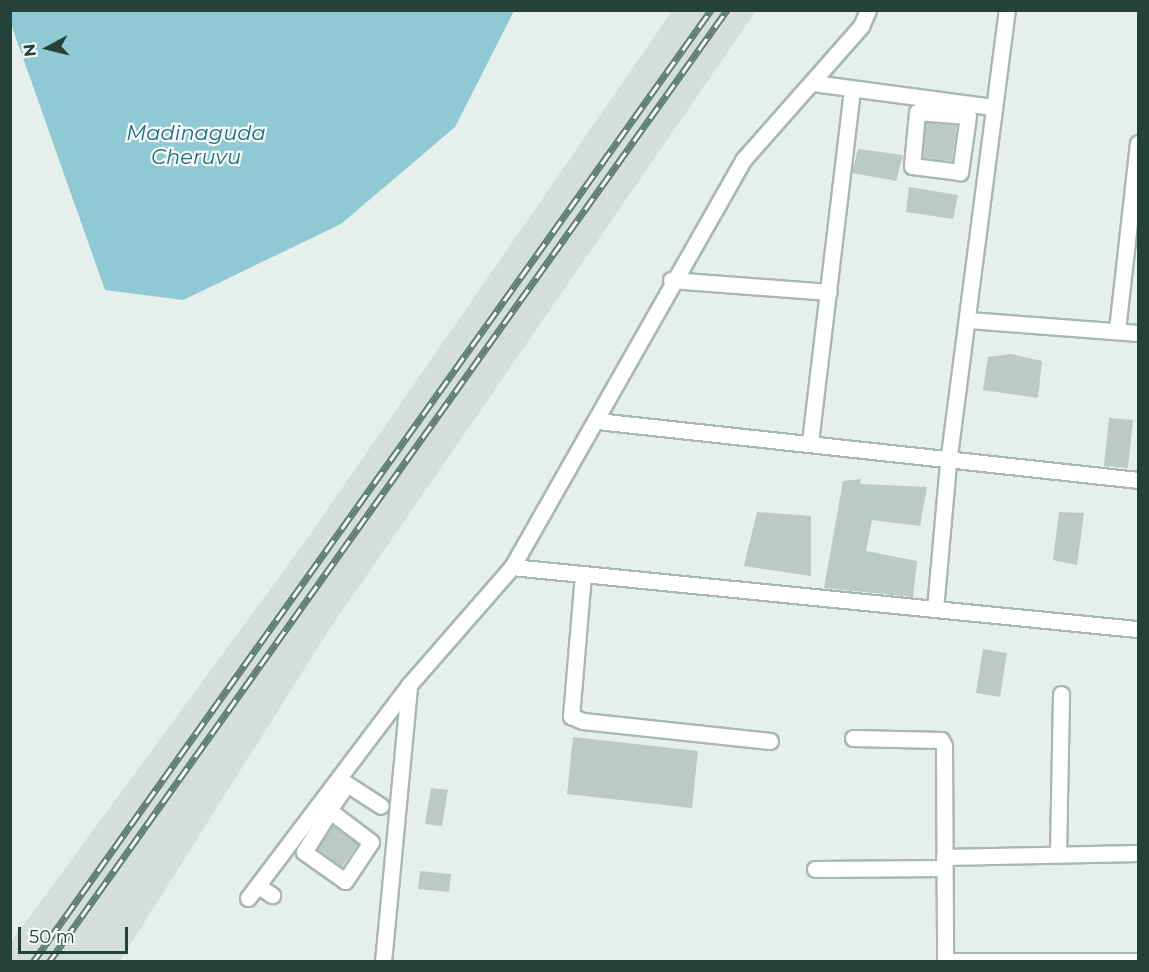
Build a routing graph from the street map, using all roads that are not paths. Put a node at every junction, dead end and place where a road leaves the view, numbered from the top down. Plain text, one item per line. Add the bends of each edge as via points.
1 (868, 10) edge
2 (1007, 10) edge
3 (813, 83) junction
4 (852, 89) junction
5 (932, 106) junction
6 (994, 113) junction
7 (968, 116) junction
8 (1138, 143) edge
9 (671, 280) junction
10 (829, 292) junction
11 (969, 320) junction
12 (1117, 330) junction
13 (1138, 333) edge
14 (597, 421) junction
15 (810, 442) junction
16 (948, 463) junction
17 (1138, 480) edge
18 (512, 567) junction
19 (583, 574) junction
20 (935, 609) junction
21 (1137, 629) dead end
22 (409, 685) junction
23 (1061, 694) dead end
24 (854, 738) dead end
25 (770, 741) dead end
26 (343, 781) junction
27 (328, 806) junction
28 (381, 806) dead end
29 (306, 834) junction
30 (1058, 853) junction
31 (1138, 853) edge
32 (944, 862) junction
33 (815, 869) dead end
34 (272, 895) dead end
35 (945, 961) edge
36 (1045, 961) edge
37 (1138, 961) edge
38 (383, 962) edge

1 - 3 street via 861,26
2 - 6 street
3 - 4 street
3 - 9 street via 743,160
4 - 5 street
4 - 10 street
5 - 6 street
5 - 7 street
5 - 7 street via 917,113 914,168 961,171
6 - 7 street
6 - 11 street
8 - 12 street
9 - 10 street
9 - 14 street
10 - 15 street
11 - 12 street
11 - 16 street
12 - 13 street
14 - 15 street
14 - 18 street
15 - 16 street
16 - 17 street
16 - 20 street
18 - 19 street
18 - 22 street
19 - 20 street
19 - 25 street via 569,708 575,720
20 - 21 street
22 - 26 street
22 - 38 street
23 - 30 street
24 - 32 street via 940,740
26 - 27 street
26 - 28 street
27 - 29 street
27 - 29 street via 371,842 346,880 305,854
29 - 34 street via 282,866 253,892
30 - 31 street
30 - 32 street
32 - 33 street
32 - 35 street
35 - 36 street
36 - 37 street

